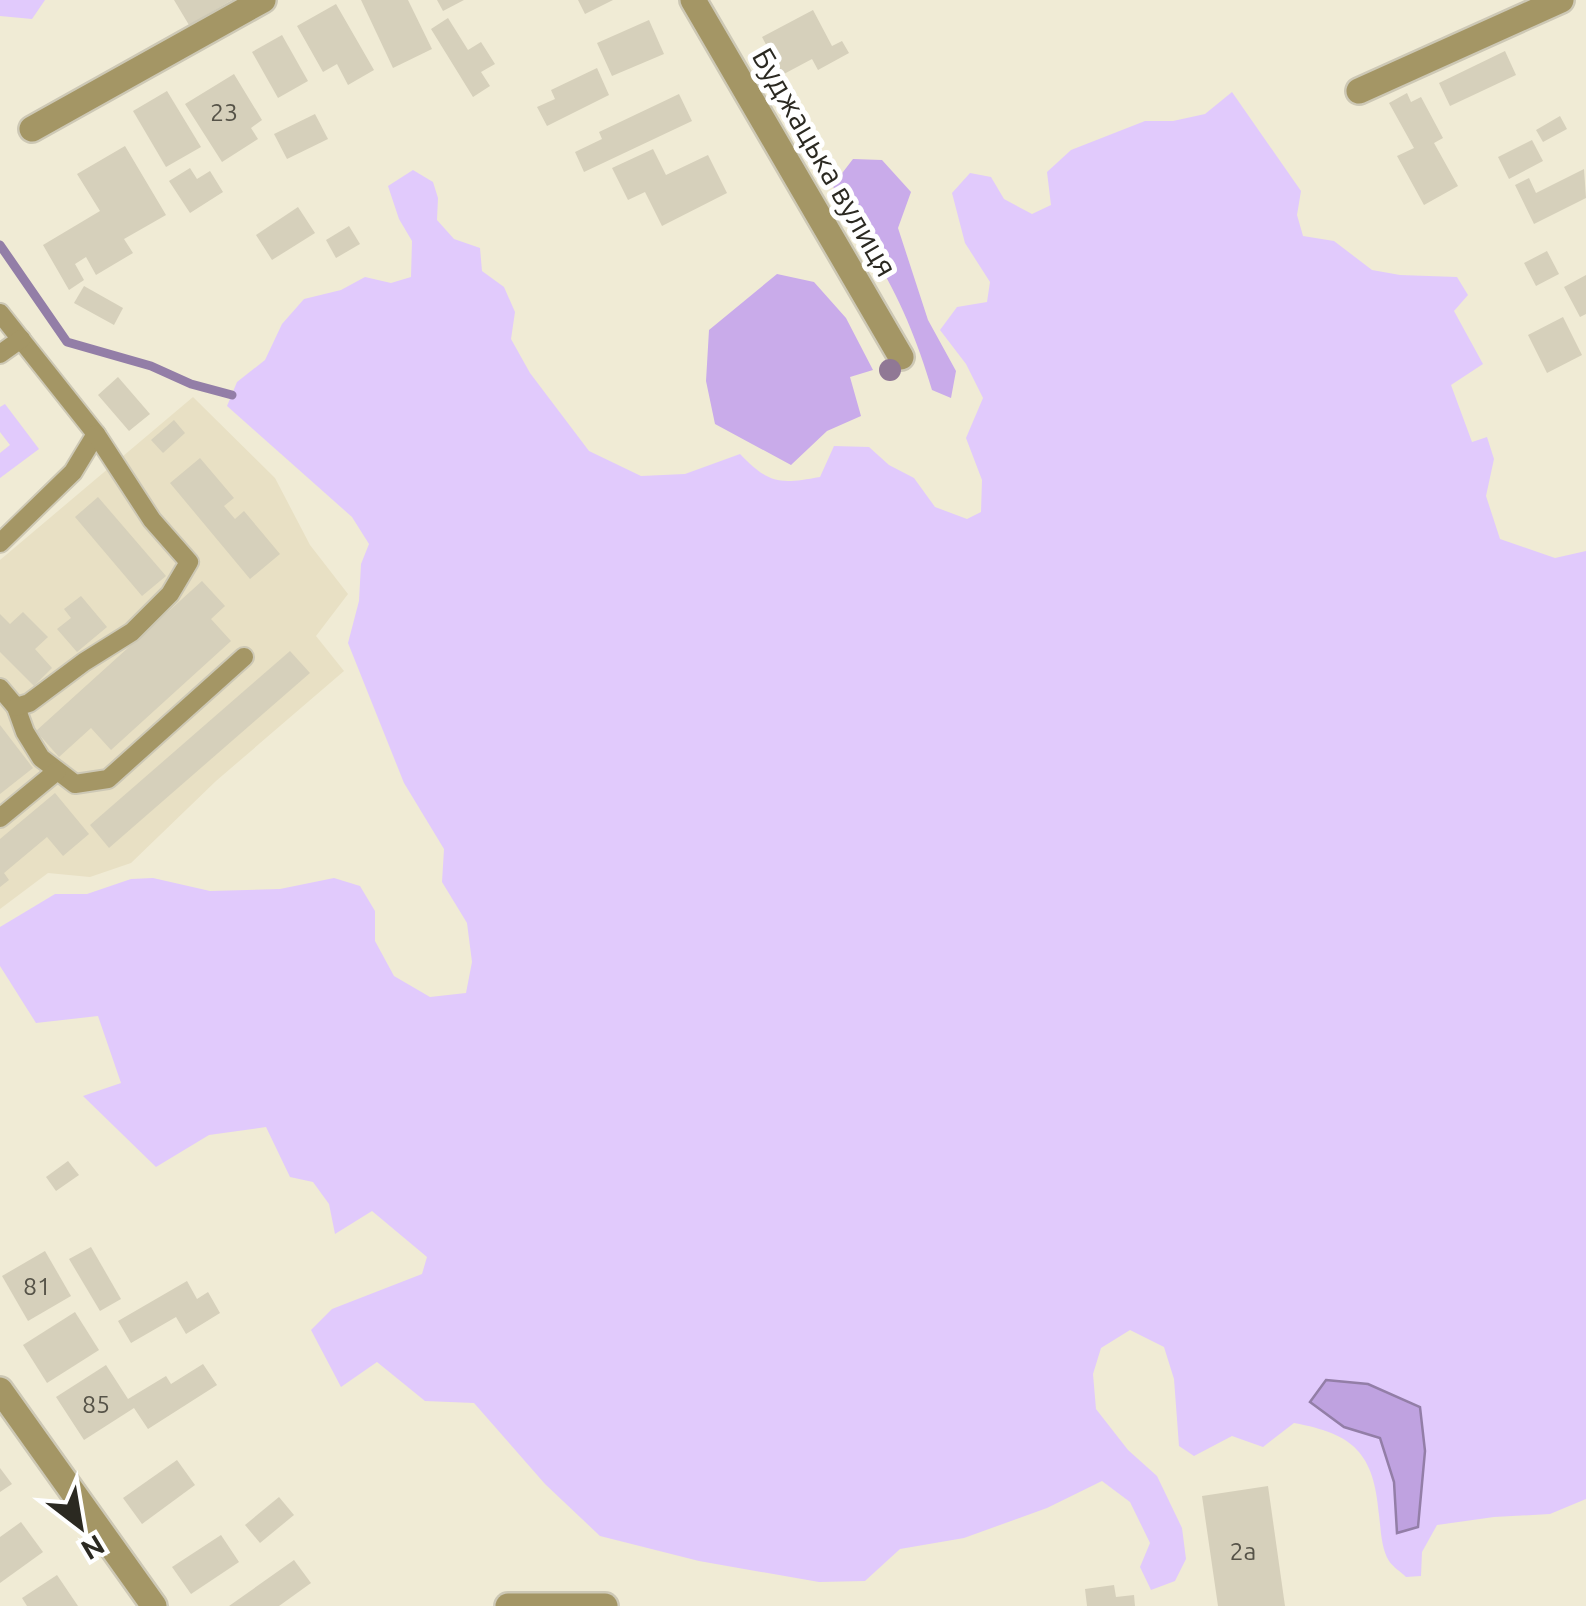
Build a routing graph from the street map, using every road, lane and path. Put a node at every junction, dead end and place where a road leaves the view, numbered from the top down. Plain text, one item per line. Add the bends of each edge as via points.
1 (264, 0) edge
2 (693, 0) edge
3 (1560, 0) edge
4 (1359, 91) dead end
5 (32, 129) dead end
6 (0, 313) edge
7 (21, 338) junction
8 (0, 354) edge
9 (901, 357) dead end
10 (96, 434) junction
11 (0, 543) edge
12 (244, 657) dead end
13 (0, 688) edge
14 (16, 707) junction
15 (57, 771) junction
16 (0, 818) edge
17 (0, 1390) edge
18 (154, 1606) edge
19 (508, 1606) edge
20 (604, 1606) edge

1 - 5 street
2 - 9 street, Буджацька вулиця
3 - 4 street
6 - 7 lane
7 - 8 lane
7 - 10 lane
10 - 11 lane via 72,472
10 - 14 lane via 152,520 189,562 170,594 132,632
12 - 15 lane via 108,779 75,784
13 - 14 lane
14 - 15 lane via 41,758
15 - 16 lane
17 - 18 street
19 - 20 street

